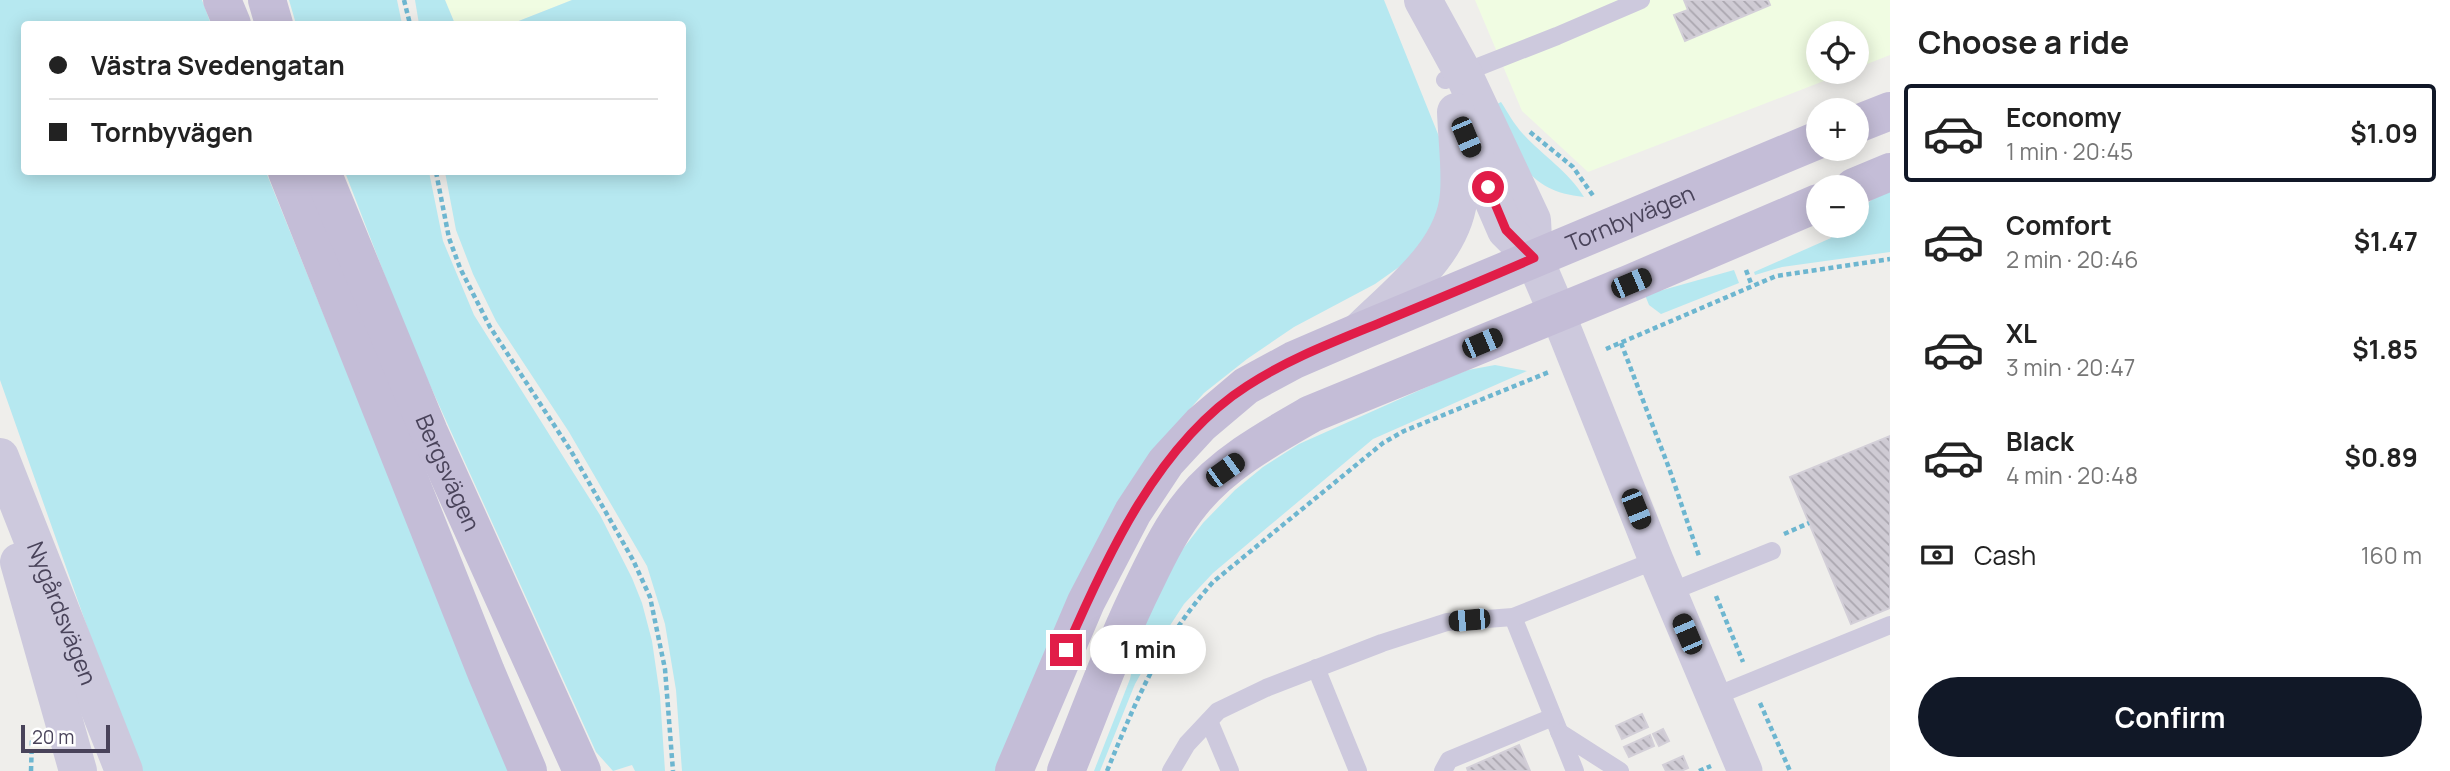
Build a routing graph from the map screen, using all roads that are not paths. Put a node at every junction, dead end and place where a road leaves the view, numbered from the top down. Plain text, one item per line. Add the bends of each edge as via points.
1 (222, 0) edge
2 (267, 0) edge
3 (1420, 0) edge
4 (1641, 0) edge
5 (231, 21) edge
6 (273, 21) edge
7 (1454, 88) junction
8 (1890, 111) edge
9 (1869, 119) edge
10 (1806, 145) edge
11 (1890, 172) edge
12 (288, 175) edge
13 (323, 175) edge
14 (1869, 181) edge
15 (1806, 208) edge
16 (1534, 258) junction
17 (1556, 312) junction
18 (1359, 332) junction
19 (0, 457) edge
20 (0, 496) edge
21 (1772, 551) dead end
22 (1656, 560) junction
23 (1670, 592) junction
24 (1513, 617) junction
25 (1890, 625) edge
26 (1316, 668) junction
27 (1713, 697) junction
28 (1209, 721) junction
29 (1556, 725) junction
30 (78, 771) edge
31 (124, 771) edge
32 (528, 771) edge
33 (582, 771) edge
34 (1014, 771) edge
35 (1066, 771) edge
36 (1171, 771) edge
37 (1230, 771) edge
38 (1358, 771) edge
39 (1443, 771) edge
40 (1575, 771) edge
41 (1620, 771) edge
42 (1745, 771) edge

1 - 5 main road
2 - 6 main road
3 - 7 street
4 - 7 lane
7 - 16 street via 1532,220
7 - 18 street via 1459,197 1444,243
8 - 9 main road
10 - 16 main road, Tornbyvägen
11 - 14 main road
12 - 32 main road, Bergsvägen
13 - 33 main road, Bergsvägen via 429,432
15 - 17 main road
16 - 17 street
16 - 18 main road, Tornbyvägen
17 - 22 street
17 - 35 main road via 1311,414 1225,470 1192,501 1163,545 1127,618
18 - 34 main road, Tornbyvägen via 1246,386 1200,424 1166,461 1133,512 1086,602
19 - 31 street, Nygårdsvägen
20 - 30 street, Nygårdsvägen
21 - 23 lane
22 - 23 street
22 - 24 lane
23 - 27 street
24 - 26 lane via 1447,622
24 - 29 lane
25 - 27 lane
26 - 28 lane via 1230,705
26 - 38 lane
27 - 42 street
28 - 36 lane via 1187,744
28 - 37 lane
29 - 39 lane via 1449,760
29 - 40 lane
29 - 41 lane

